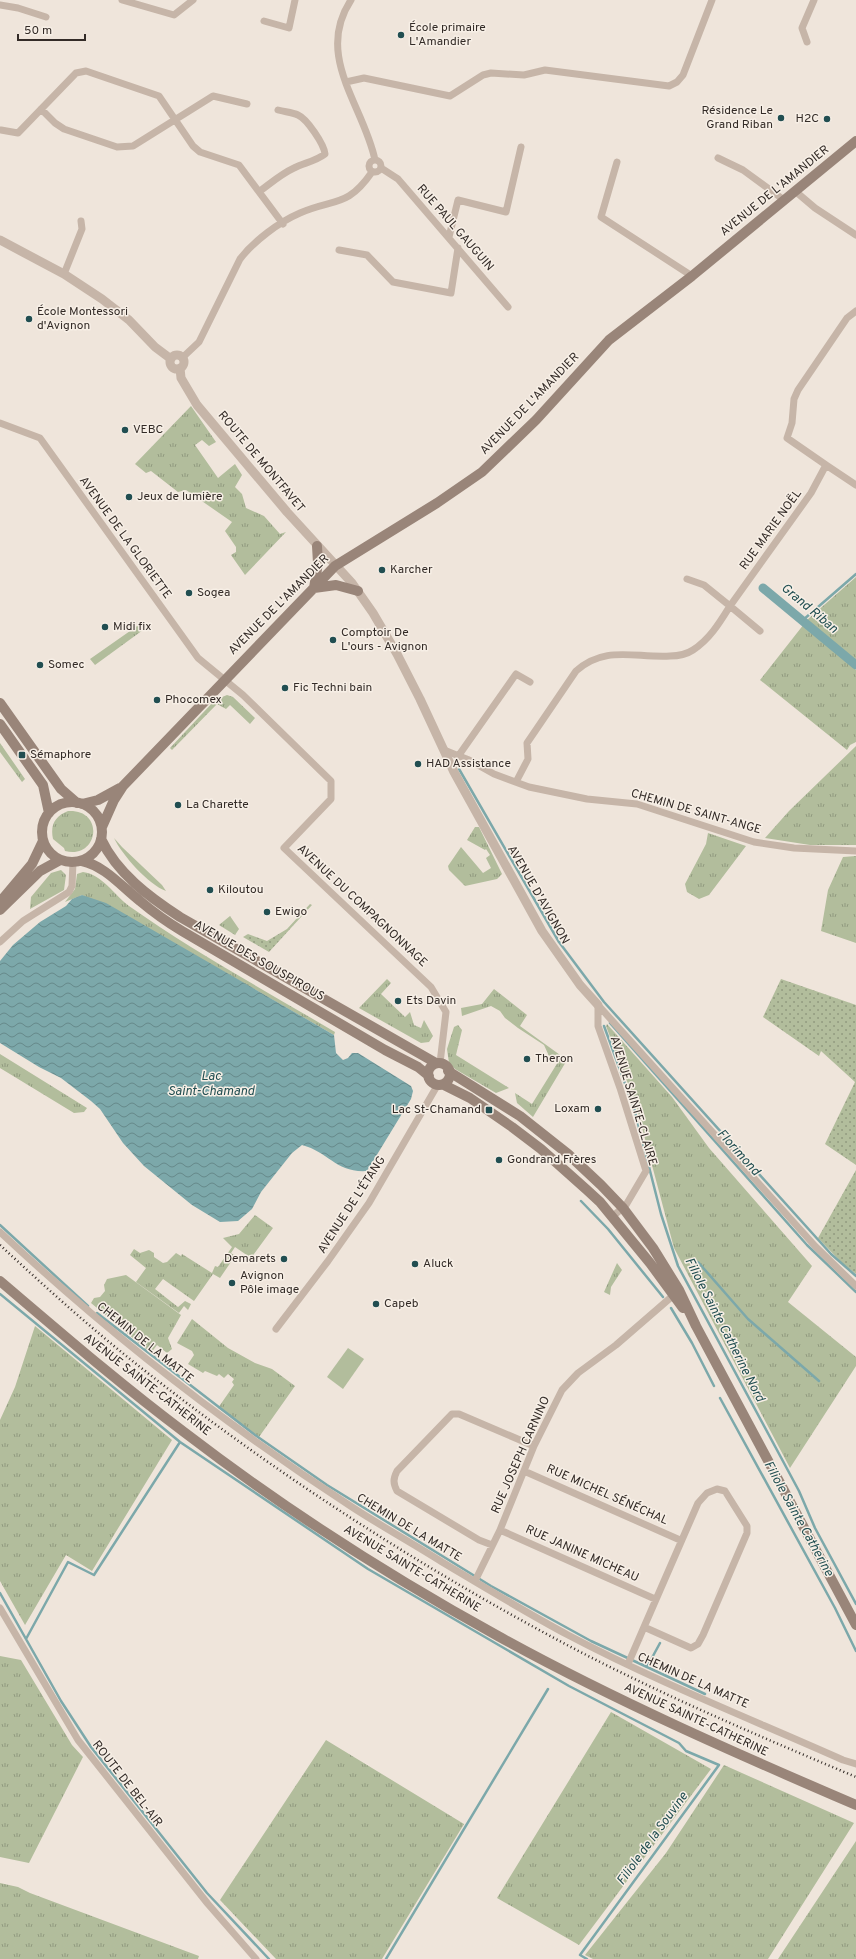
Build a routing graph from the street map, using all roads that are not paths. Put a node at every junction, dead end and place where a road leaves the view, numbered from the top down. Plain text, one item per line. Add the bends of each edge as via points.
1 (122, 0) edge
2 (193, 0) edge
3 (295, 0) edge
4 (351, 0) edge
5 (712, 0) edge
6 (814, 0) edge
7 (0, 5) edge
8 (46, 17) dead end
9 (264, 21) dead end
10 (807, 42) dead end
11 (346, 82) junction
12 (247, 104) dead end
13 (41, 109) junction
14 (278, 110) dead end
15 (175, 119) junction
16 (1, 130) edge
17 (856, 141) edge
18 (520, 147) dead end
19 (718, 158) dead end
20 (376, 160) junction
21 (617, 162) dead end
22 (381, 168) junction
23 (372, 172) junction
24 (260, 191) junction
25 (795, 191) junction
26 (784, 200) junction
27 (81, 221) dead end
28 (283, 224) junction
29 (856, 235) edge
30 (448, 237) junction
31 (0, 240) edge
32 (458, 248) junction
33 (339, 250) dead end
34 (64, 274) junction
35 (692, 276) junction
36 (508, 306) dead end
37 (856, 311) edge
38 (182, 358) junction
39 (171, 359) junction
40 (180, 368) junction
41 (0, 423) edge
42 (826, 466) junction
43 (856, 485) edge
44 (316, 546) junction
45 (336, 566) junction
46 (687, 579) dead end
47 (314, 588) junction
48 (358, 591) junction
49 (730, 606) junction
50 (760, 631) dead end
51 (224, 680) junction
52 (530, 682) dead end
53 (0, 703) edge
54 (0, 724) edge
55 (444, 750) junction
56 (459, 756) junction
57 (516, 782) junction
58 (123, 786) junction
59 (79, 804) junction
60 (49, 813) junction
61 (102, 827) junction
62 (101, 839) junction
63 (44, 841) junction
64 (856, 851) edge
65 (60, 860) junction
66 (78, 862) junction
67 (0, 902) edge
68 (0, 910) edge
69 (0, 942) edge
70 (598, 1005) junction
71 (438, 1063) junction
72 (448, 1071) junction
73 (429, 1076) junction
74 (441, 1086) junction
75 (623, 1208) junction
76 (612, 1218) junction
77 (0, 1232) edge
78 (0, 1281) edge
79 (856, 1286) edge
80 (676, 1292) junction
81 (276, 1329) dead end
82 (534, 1446) junction
83 (524, 1471) junction
84 (500, 1530) junction
85 (680, 1540) junction
86 (492, 1545) junction
87 (474, 1581) junction
88 (655, 1599) junction
89 (0, 1608) edge
90 (856, 1625) edge
91 (644, 1627) junction
92 (628, 1664) junction
93 (856, 1764) edge
94 (856, 1805) edge
95 (256, 1959) edge

1 - 2 street via 174,15
3 - 9 street via 289,28
4 - 11 street via 342,13 337,40 338,59
5 - 11 street via 683,75 669,86 545,70 516,76 488,74 450,96 364,78
6 - 10 street via 802,28
7 - 8 street
11 - 20 street via 372,144
12 - 15 street via 213,96
13 - 15 street via 64,129 117,147 133,146
13 - 15 street via 76,73 86,71 159,96
13 - 16 street via 18,133
14 - 24 street via 299,115 324,147 325,154 289,171
15 - 24 street via 200,152 239,165
17 - 25 main road, AVENUE DE L'AMANDIER
18 - 30 street via 506,212 458,200
19 - 26 street via 743,170
20 - 22 street
20 - 23 street via 368,165
21 - 35 street via 601,216
22 - 23 street
22 - 30 street, RUE PAUL GAUGUIN via 398,179
23 - 28 street via 351,196 299,214
24 - 28 street
25 - 26 main road, AVENUE DE L'AMANDIER
25 - 29 street via 815,208
26 - 35 main road, AVENUE DE L'AMANDIER
27 - 34 street via 82,230
28 - 38 street via 254,244 240,259 199,342
30 - 32 street, RUE PAUL GAUGUIN
31 - 34 street
32 - 33 street via 451,293 393,282 367,255
32 - 36 street, RUE PAUL GAUGUIN
34 - 39 street via 117,309 155,347
35 - 45 main road, AVENUE DE L'AMANDIER via 609,340 536,420 482,472
37 - 42 street via 847,318 794,399 788,438
38 - 39 street via 176,355
38 - 40 street via 183,365
39 - 40 street via 172,367
40 - 44 street, ROUTE DE MONTFAVET via 181,378 197,405
41 - 51 street, AVENUE DE LA GLORIETTE via 40,438 198,658
42 - 43 street
42 - 49 street, RUE MARIE NOËL via 811,493
44 - 45 street, ROUTE DE MONTFAVET
44 - 47 main road via 318,563
45 - 47 main road, AVENUE DE L'AMANDIER
45 - 48 street, AVENUE D'AVIGNON
46 - 49 street via 704,586
47 - 48 main road via 336,584
47 - 51 main road, AVENUE DE L'AMANDIER
48 - 55 street, AVENUE D'AVIGNON via 397,654
49 - 50 street
49 - 57 street, RUE MARIE NOËL via 710,636 692,651 676,656 656,657 616,654 598,657 584,664 576,671 527,743 528,759
51 - 58 main road, AVENUE DE L'AMANDIER
51 - 71 street, AVENUE DU COMPAGNONNAGE via 243,695 331,781 331,798 284,848 431,987 446,1012
52 - 56 street via 516,674
53 - 59 main road via 61,789
54 - 60 main road via 43,785
55 - 56 street, CHEMIN DE SAINT-ANGE
55 - 70 street, AVENUE D'AVIGNON via 478,817 542,931 580,985
56 - 57 street, CHEMIN DE SAINT-ANGE
57 - 64 street, CHEMIN DE SAINT-ANGE via 587,799 637,804 754,842 794,848
58 - 59 main road, AVENUE DE L'AMANDIER via 98,800
58 - 61 main road, AVENUE DE L'AMANDIER
59 - 60 main road via 62,804
59 - 61 main road via 95,813
60 - 63 main road via 43,826
61 - 62 main road
62 - 66 main road via 91,856
62 - 71 main road, AVENUE DES SOUSPIROUS via 117,865 161,904 180,917
63 - 65 main road via 47,849
63 - 67 main road via 37,857
65 - 66 main road
65 - 68 main road via 40,871
66 - 69 street via 69,892 22,921
66 - 73 main road, AVENUE DES SOUSPIROUS via 90,862 106,872 158,916 418,1067
70 - 75 street, AVENUE SAINTE-CLAIRE via 598,1026 646,1171
70 - 79 street, AVENUE D'AVIGNON via 815,1246
71 - 72 main road via 445,1066
71 - 73 main road via 430,1068
72 - 74 main road via 449,1080
72 - 75 main road via 520,1116 546,1136
73 - 74 main road via 432,1082
74 - 76 main road via 476,1101 541,1149 587,1190
74 - 81 street, AVENUE DE L'ÉTANG via 372,1199
75 - 76 street, AVENUE SAINTE-CLAIRE
75 - 80 main road via 653,1248
76 - 80 main road
77 - 87 street, CHEMIN DE LA MATTE via 77,1302 168,1377 282,1460 354,1508
78 - 94 main road, AVENUE SAINTE-CATHERINE via 185,1433 294,1511 382,1568 496,1635 579,1679 667,1722
80 - 82 street, RUE JOSEPH CARNINO via 616,1345 578,1373 562,1390
80 - 90 main road
82 - 83 street, RUE JOSEPH CARNINO
82 - 86 street via 459,1414 452,1414 396,1471 393,1483 397,1491 479,1540
83 - 84 street, RUE JOSEPH CARNINO
83 - 85 street, RUE MICHEL SÉNÉCHAL
84 - 86 street, RUE JOSEPH CARNINO
84 - 88 street, RUE JANINE MICHEAU
85 - 88 street
85 - 91 street via 698,1503 707,1492 717,1489 725,1491 747,1526 747,1533 698,1644 690,1648
86 - 87 street, RUE JOSEPH CARNINO
87 - 92 street, CHEMIN DE LA MATTE via 569,1635
88 - 91 street
89 - 95 street, ROUTE DE BEL-AIR via 78,1740 208,1904
91 - 92 street
92 - 93 street, CHEMIN DE LA MATTE

